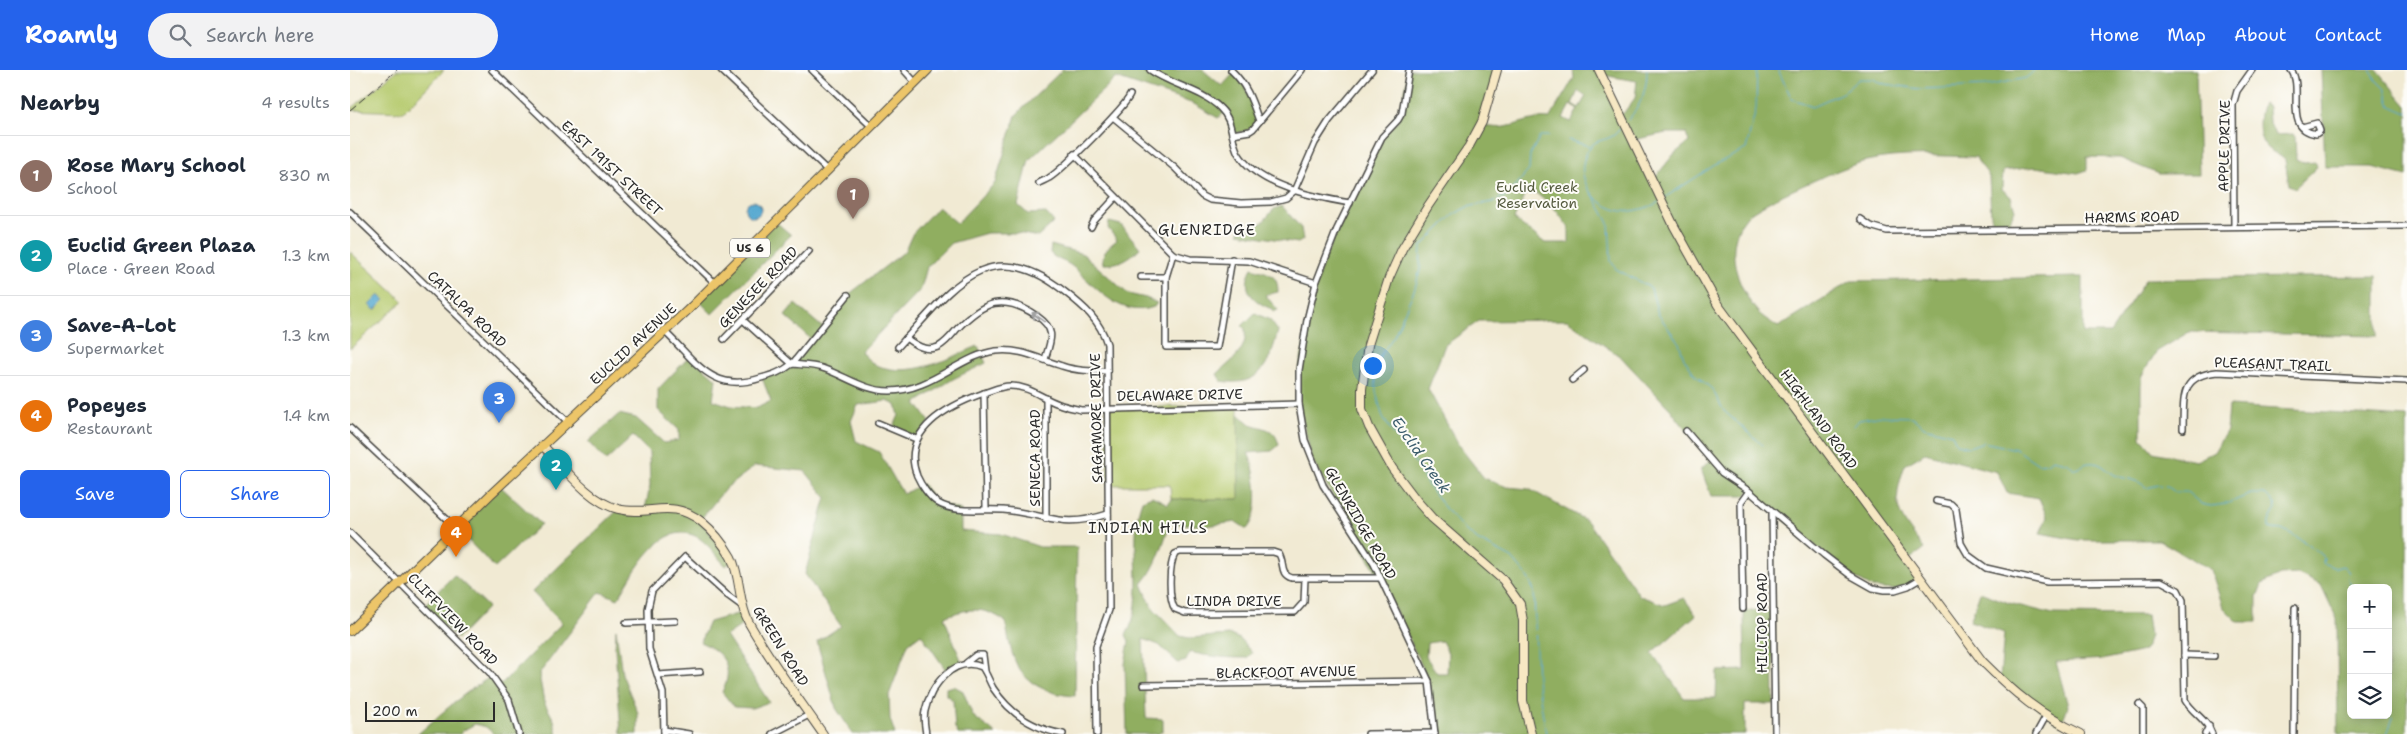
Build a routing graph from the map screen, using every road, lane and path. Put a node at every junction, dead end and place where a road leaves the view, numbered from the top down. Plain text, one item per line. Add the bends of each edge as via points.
1 (492, 70) edge
2 (721, 70) edge
3 (812, 70) edge
4 (904, 70) edge
5 (928, 70) edge
6 (1150, 70) edge
7 (1232, 70) edge
8 (1302, 70) edge
9 (1372, 70) edge
10 (1409, 70) edge
11 (1497, 70) edge
12 (1599, 70) edge
13 (2252, 70) edge
14 (2291, 70) edge
15 (915, 82) junction
16 (1130, 95) dead end
17 (1113, 117) junction
18 (1259, 121) junction
19 (871, 126) junction
20 (2302, 127) dead end
21 (1232, 134) junction
22 (1074, 154) junction
23 (828, 171) junction
24 (1039, 183) dead end
25 (1294, 191) junction
26 (1116, 197) junction
27 (1350, 203) junction
28 (350, 212) edge
29 (1860, 219) dead end
30 (2407, 226) edge
31 (1091, 227) dead end
32 (2234, 227) junction
33 (809, 251) dead end
34 (1173, 254) junction
35 (1232, 259) junction
36 (1141, 277) dead end
37 (1166, 277) junction
38 (1316, 282) junction
39 (715, 283) junction
40 (848, 295) dead end
41 (744, 321) junction
42 (665, 332) junction
43 (906, 338) junction
44 (724, 339) dead end
45 (898, 347) dead end
46 (1045, 359) junction
47 (792, 364) junction
48 (1584, 370) dead end
49 (1107, 371) junction
50 (1572, 380) dead end
51 (2407, 381) edge
52 (984, 393) junction
53 (1046, 398) junction
54 (1299, 404) junction
55 (1108, 408) junction
56 (878, 422) dead end
57 (569, 423) junction
58 (350, 428) edge
59 (2182, 429) dead end
60 (1686, 431) dead end
61 (916, 439) junction
62 (543, 446) junction
63 (1749, 490) junction
64 (1936, 501) dead end
65 (986, 508) junction
66 (1772, 512) junction
67 (1108, 514) junction
68 (1046, 519) junction
69 (456, 528) junction
70 (350, 533) edge
71 (1305, 578) junction
72 (1380, 578) junction
73 (1920, 579) junction
74 (401, 582) junction
75 (742, 606) junction
76 (2295, 608) dead end
77 (1743, 609) dead end
78 (675, 621) dead end
79 (626, 623) dead end
80 (648, 623) junction
81 (351, 628) edge
82 (2184, 655) junction
83 (2214, 656) dead end
84 (966, 665) junction
85 (985, 671) junction
86 (700, 672) dead end
87 (658, 675) junction
88 (1429, 681) junction
89 (1143, 684) dead end
90 (2139, 704) dead end
91 (809, 715) junction
92 (2046, 716) junction
93 (2209, 726) junction
94 (664, 732) edge
95 (1435, 733) edge
96 (518, 734) edge
97 (689, 734) edge
98 (772, 734) edge
99 (823, 734) edge
100 (926, 734) edge
101 (1064, 734) edge
102 (1097, 734) edge
103 (1368, 734) edge
104 (1532, 734) edge
105 (1775, 734) edge
106 (2036, 734) edge
107 (2081, 734) edge
108 (2144, 734) edge
109 (2205, 734) edge
110 (2212, 734) edge
111 (2294, 734) edge

1 - 39 street, EAST 191ST STREET
2 - 23 street
3 - 19 street
4 - 15 street
5 - 15 main road, EUCLID AVENUE / US 6
6 - 21 street via 1215,103 1229,120
7 - 18 street via 1251,95
8 - 18 street
9 - 25 street via 1315,143
10 - 27 street, GLENRIDGE ROAD via 1402,113 1382,137
11 - 104 street via 1482,122 1402,249 1389,278 1368,345 1362,409 1368,427 1392,468 1417,502 1503,580 1520,604 1523,701
12 - 73 street, HIGHLAND ROAD via 1674,226 1718,305
13 - 32 street, APPLE DRIVE via 2237,91 2233,105
14 - 20 street via 2295,79 2295,112
15 - 19 main road, EUCLID AVENUE / US 6
16 - 17 street
17 - 22 street
17 - 25 street via 1210,200 1241,204 1271,202 1286,198
18 - 21 street via 1250,131
19 - 23 main road, EUCLID AVENUE / US 6
21 - 25 street via 1236,149 1249,166
22 - 24 street via 1050,178
22 - 26 street
23 - 39 main road, EUCLID AVENUE / US 6
25 - 27 street
26 - 31 street
26 - 34 street
27 - 38 street, GLENRIDGE ROAD
28 - 57 street, CATALPA ROAD
29 - 32 street, HARMS ROAD via 1887,231
30 - 32 street, HARMS ROAD
33 - 41 street, GENESEE ROAD
34 - 35 street via 1190,259
34 - 37 street
35 - 37 street via 1217,347 1166,347
35 - 38 street via 1249,261
36 - 37 street
38 - 54 street, GLENRIDGE ROAD via 1299,370
39 - 42 main road, EUCLID AVENUE / US 6
40 - 47 street
41 - 44 street, GENESEE ROAD
41 - 47 street
42 - 47 street via 710,376 723,382 748,382 783,371
42 - 57 main road, EUCLID AVENUE / US 6
43 - 45 street, SAGAMORE DRIVE
46 -> 43 street via 1052,342 1048,327 1024,308 1008,303 988,305 974,312 937,347 923,348
43 - 49 street, SAGAMORE DRIVE via 965,278 987,268 1008,266 1028,270 1056,285 1082,305 1104,333
46 - 47 street via 1020,350 995,351 917,386 889,391 862,386 824,368
46 - 49 street via 1062,366
48 - 50 street
49 - 55 street, SAGAMORE DRIVE
51 - 59 street, PLEASANT TRAIL via 2203,373 2192,379 2184,394
52 - 53 street, DELAWARE DRIVE via 1020,387
52 - 61 street, DELAWARE DRIVE via 935,417
52 - 65 street
53 - 55 street, DELAWARE DRIVE via 1081,410
53 - 68 street, SENECA ROAD
54 - 55 street, DELAWARE DRIVE
54 - 72 street, GLENRIDGE ROAD via 1306,440 1323,485 1363,544
55 - 67 street, SAGAMORE DRIVE
56 - 61 street
57 - 62 main road, EUCLID AVENUE / US 6
58 - 69 street
60 - 63 street via 1716,467
61 - 65 street via 916,473 936,502 961,510
62 - 69 main road, EUCLID AVENUE / US 6
62 - 75 street, GREEN ROAD via 606,504 619,509 670,508 690,514 710,528 731,558
63 - 66 street
63 - 77 street via 1741,502
64 - 82 street via 1951,504 1956,509 1961,543 1968,555 1986,568 2047,582 2161,581 2173,586 2183,600
65 - 68 street
66 - 73 street via 1824,555 1873,588 1895,590
66 - 105 street, HILLTOP ROAD
67 - 68 street via 1077,522
67 - 102 street, SAGAMORE DRIVE via 1109,610 1096,646
69 - 74 main road, EUCLID AVENUE / US 6
70 - 74 street, CLIFFVIEW ROAD
71 - 71 street, LINDA DRIVE via 1286,576 1280,554 1273,552 1185,552 1175,554 1173,558 1171,602 1175,609 1184,613 1295,612 1304,602
71 - 72 street
72 - 88 street, GLENRIDGE ROAD
73 - 92 street, HIGHLAND ROAD via 1982,661
74 - 81 main road, EUCLID AVENUE / US 6
74 - 96 street, CLIFFVIEW ROAD via 490,673 509,700
75 - 80 street via 685,558 652,591
75 - 91 street, GREEN ROAD via 758,637
76 - 111 street
78 - 80 street
79 - 80 street
80 - 87 street via 651,661
82 - 83 street
82 - 93 street via 2185,700
84 - 85 street via 977,665
84 - 85 street via 976,656 983,655
84 - 100 street via 956,667 940,678 932,690 924,713
85 - 101 street via 992,687 1022,719
86 - 87 street
87 - 94 street via 663,693
88 - 89 street, BLACKFOOT AVENUE
88 - 95 street, GLENRIDGE ROAD
90 - 108 street via 2144,708
91 - 98 street
91 - 99 street, GREEN ROAD
92 - 106 street
92 - 107 street, HIGHLAND ROAD
93 - 109 street
93 - 110 street
94 - 97 street
95 - 103 street

